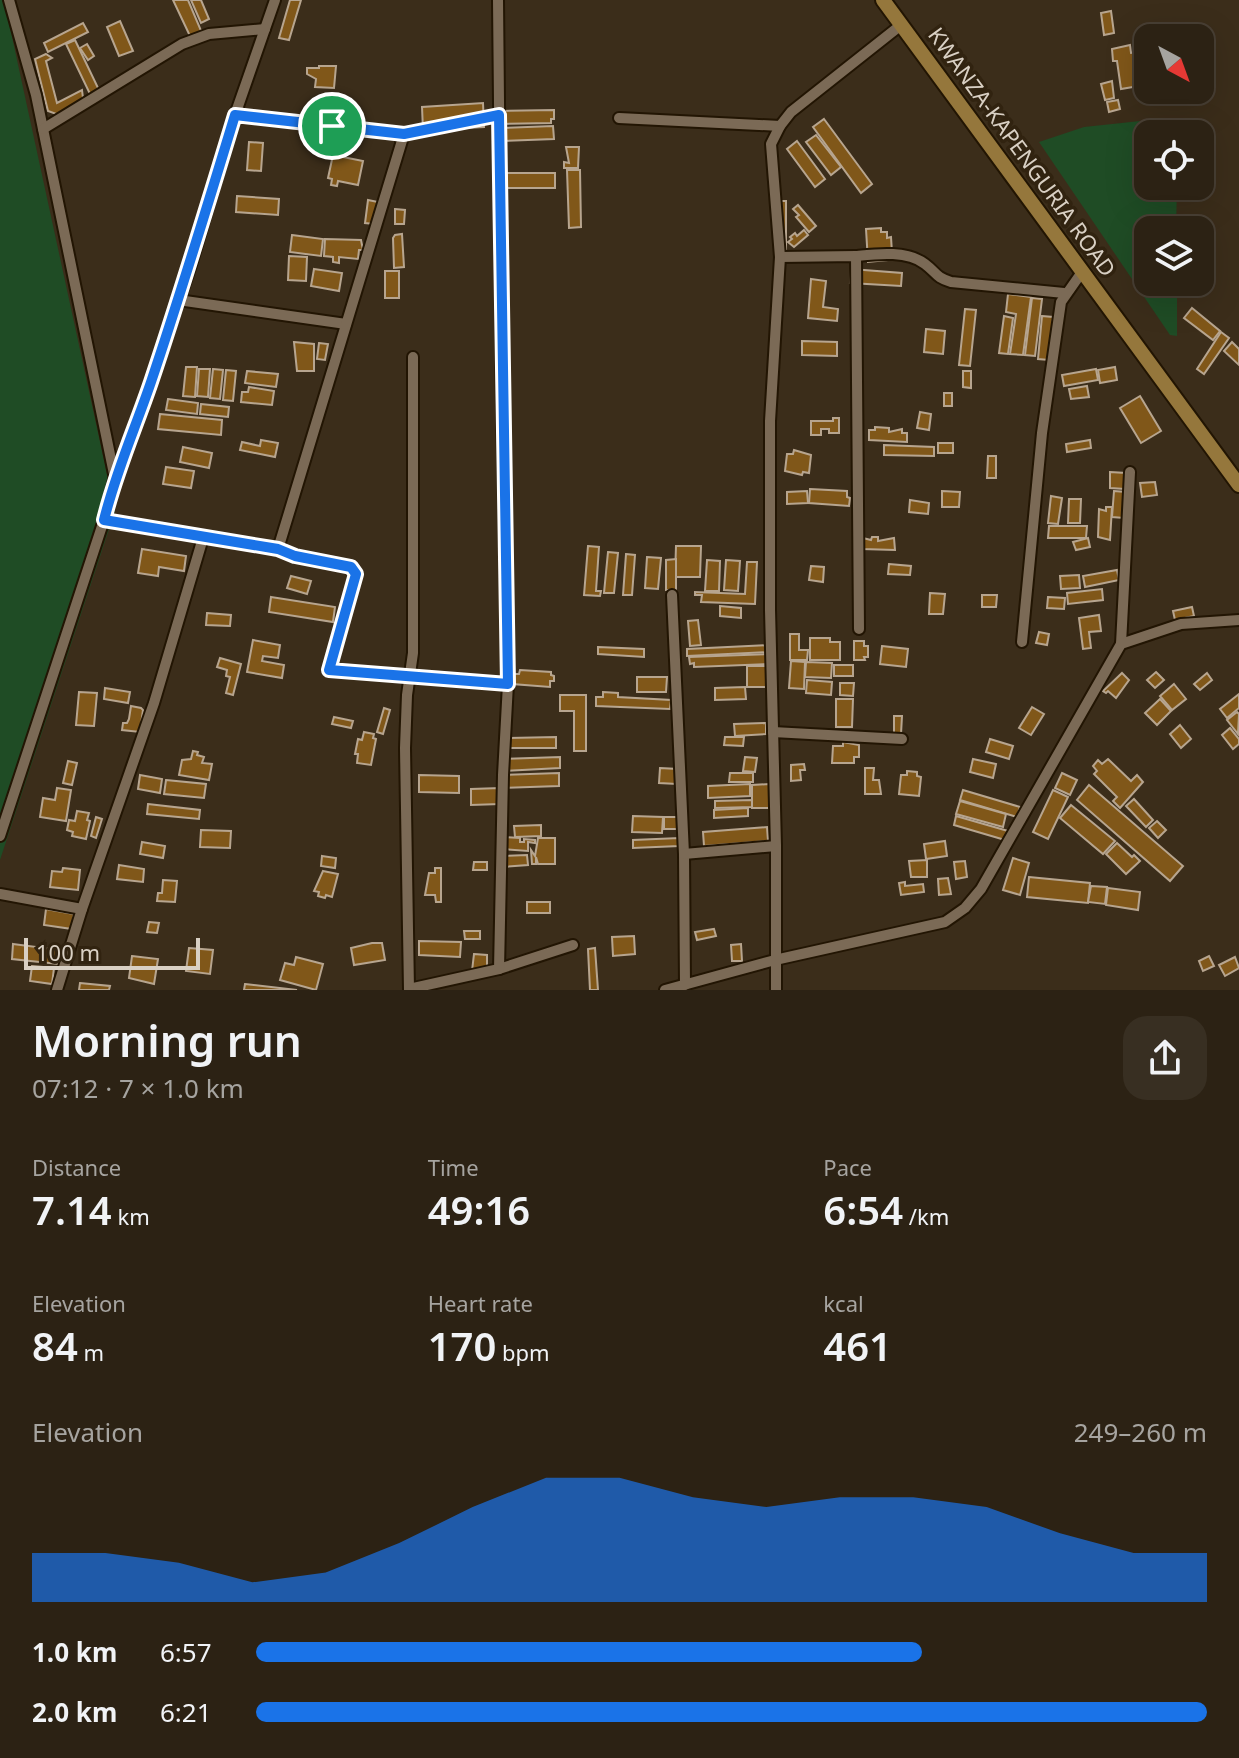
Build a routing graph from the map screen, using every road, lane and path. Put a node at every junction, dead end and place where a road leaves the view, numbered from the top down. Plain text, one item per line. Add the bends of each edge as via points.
1 (9, 0) edge
2 (275, 0) edge
3 (498, 0) edge
4 (883, 0) edge
5 (901, 25) junction
6 (265, 29) junction
7 (235, 115) junction
8 (499, 115) junction
9 (619, 118) dead end
10 (780, 126) junction
11 (43, 129) junction
12 (404, 134) junction
13 (856, 256) junction
14 (780, 257) junction
15 (1082, 272) junction
16 (1064, 293) junction
17 (178, 300) junction
18 (346, 324) junction
19 (413, 357) dead end
20 (1130, 472) dead end
21 (115, 476) junction
22 (1239, 485) edge
23 (104, 520) junction
24 (203, 538) junction
25 (278, 549) junction
26 (672, 595) dead end
27 (1239, 620) edge
28 (859, 629) dead end
29 (1022, 642) dead end
30 (1121, 644) junction
31 (411, 678) junction
32 (508, 684) junction
33 (773, 732) junction
34 (902, 739) dead end
35 (0, 836) edge
36 (776, 846) junction
37 (684, 854) junction
38 (0, 894) edge
39 (82, 909) junction
40 (573, 945) dead end
41 (775, 960) junction
42 (499, 969) junction
43 (685, 985) junction
44 (57, 990) edge
45 (409, 990) edge
46 (665, 990) edge
47 (776, 990) edge

1 - 11 street
2 - 6 street
3 - 8 street
4 - 5 street, KWANZA-KAPENGURIA ROAD
5 - 10 street
5 - 15 street, KWANZA-KAPENGURIA ROAD
6 - 7 street
6 - 11 street via 209,34 182,44
7 - 12 street
7 - 17 street
8 - 12 street
8 - 32 street
9 - 10 street
10 - 14 street via 771,144
11 - 21 street
12 - 18 street
13 - 14 street
13 - 16 street via 886,253 913,259 951,282
13 - 28 street
14 - 33 street via 770,421
15 - 16 street
15 - 22 street, KWANZA-KAPENGURIA ROAD
16 - 29 street via 1042,433
17 - 18 street
17 - 21 street
18 - 25 street
19 - 31 street
20 - 30 street
21 - 23 street
23 - 24 street
23 - 35 street
24 - 25 street
24 - 39 street via 154,703
25 - 31 street via 351,567 356,574 329,670
26 - 37 street
27 - 30 street via 1181,624
30 - 41 street via 981,889 965,908 945,922
31 - 32 street
31 - 45 street via 405,748
32 - 42 street
33 - 34 street
33 - 36 street
36 - 37 street
36 - 41 street
37 - 43 street
38 - 39 street
39 - 44 street
40 - 42 street
41 - 43 street
41 - 47 street
42 - 45 street
43 - 46 street

